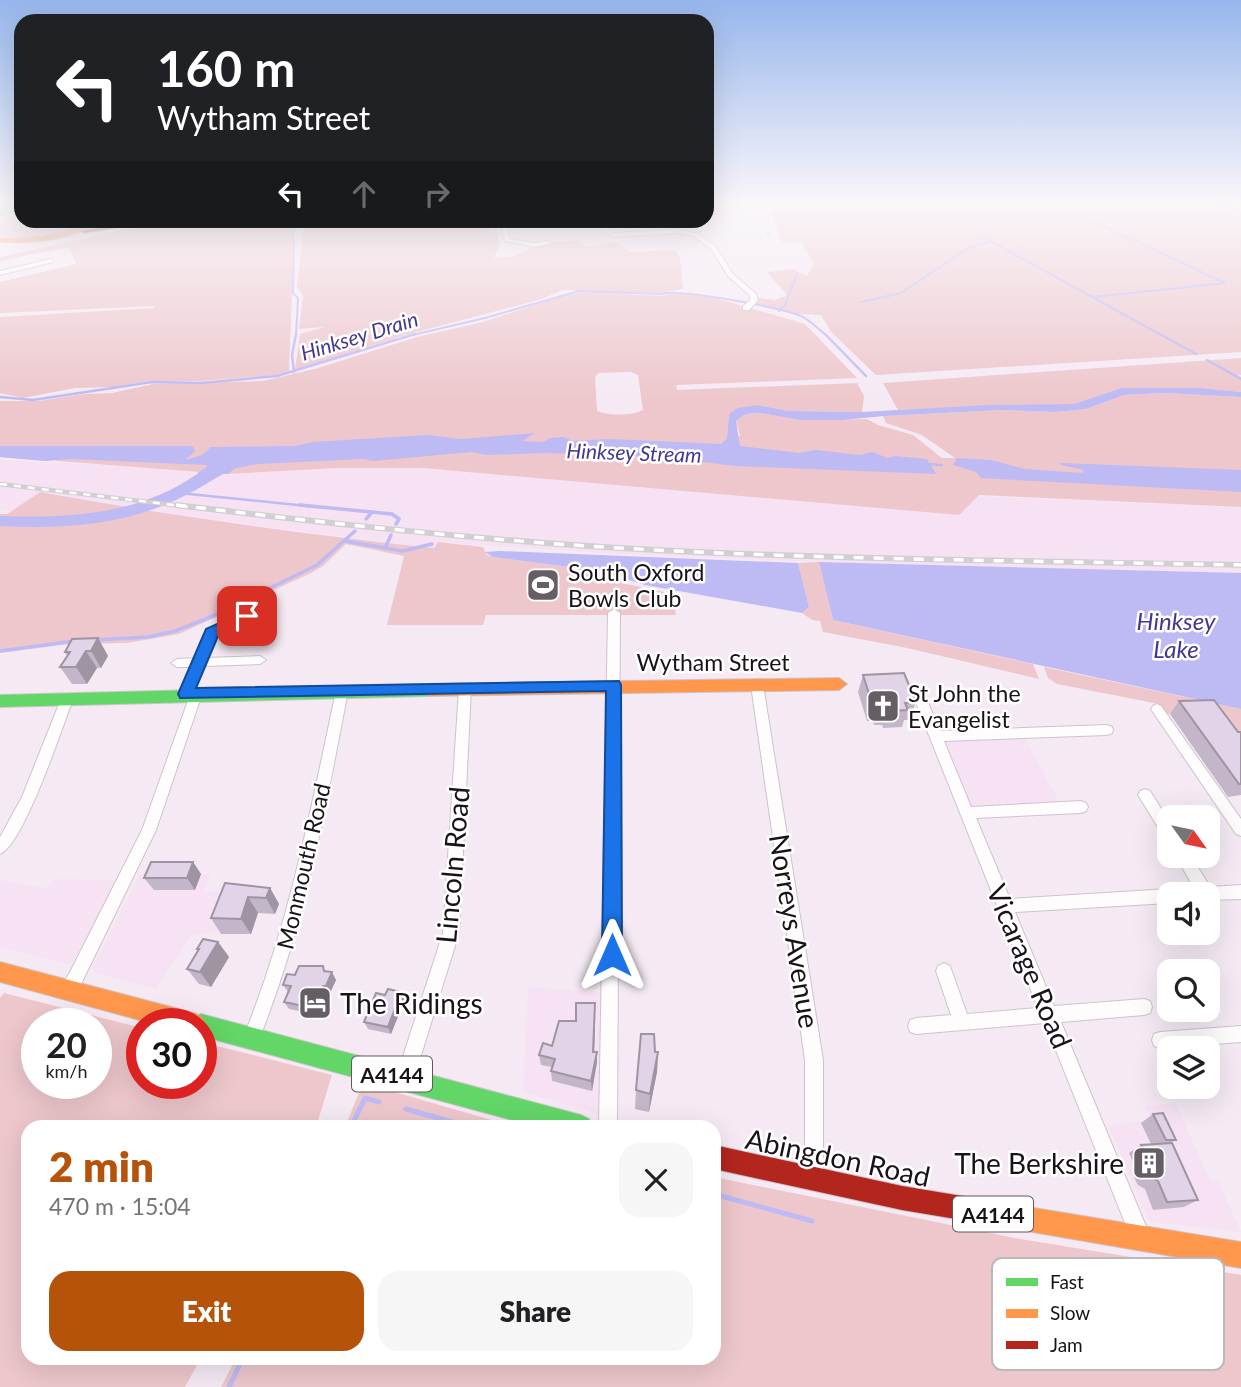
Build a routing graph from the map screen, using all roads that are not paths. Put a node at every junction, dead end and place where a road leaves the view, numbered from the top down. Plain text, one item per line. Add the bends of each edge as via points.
1 (18, 269) edge
2 (727, 269) edge
3 (0, 273) edge
4 (749, 306) dead end
5 (614, 613) dead end
6 (247, 616) dead end
7 (260, 660) dead end
8 (199, 662) junction
9 (177, 663) dead end
10 (839, 684) dead end
11 (614, 685) junction
12 (757, 685) junction
13 (465, 688) junction
14 (342, 691) junction
15 (918, 693) dead end
16 (191, 694) junction
17 (68, 699) junction
18 (0, 701) edge
19 (1157, 709) dead end
20 (1107, 730) dead end
21 (935, 736) junction
22 (1145, 795) dead end
23 (1081, 807) dead end
24 (967, 813) junction
25 (1157, 814) edge
26 (1241, 830) edge
27 (0, 848) edge
28 (1241, 892) edge
29 (1220, 893) edge
30 (1157, 897) edge
31 (1004, 905) junction
32 (944, 971) dead end
33 (0, 972) edge
34 (67, 990) junction
35 (1144, 1007) dead end
36 (134, 1008) edge
37 (1050, 1015) junction
38 (961, 1021) junction
39 (916, 1026) dead end
40 (217, 1030) edge
41 (1241, 1034) edge
42 (1214, 1036) edge
43 (251, 1038) junction
44 (405, 1078) junction
45 (556, 1120) edge
46 (608, 1120) edge
47 (721, 1159) edge
48 (814, 1179) junction
49 (1141, 1239) junction
50 (1241, 1255) edge

1 - 3 street
2 - 4 street via 754,295
5 - 11 street
6 - 8 street via 212,633
7 - 8 street
8 - 9 street
8 - 16 street
10 - 12 main road, Wytham Street
11 - 12 main road, Wytham Street
11 - 13 main road, Wytham Street
11 - 46 street
12 - 48 street, Norreys Avenue via 814,1060
13 - 14 main road, Wytham Street
13 - 44 street, Lincoln Road via 452,933
14 - 16 main road, Wytham Street
14 - 43 street, Monmouth Road via 299,901
15 - 21 street, Vicarage Road
16 - 17 main road, Wytham Street
16 - 34 street via 149,830
17 - 18 main road, Wytham Street
17 - 27 street
19 - 26 street
20 - 21 street
21 - 24 street, Vicarage Road
22 - 25 street
23 - 24 street
24 - 31 street, Vicarage Road
28 - 29 street
30 - 31 street
31 - 37 street, Vicarage Road
32 - 38 street
33 - 34 main road
34 - 36 main road
35 - 37 street
37 - 38 street
37 - 49 street, Vicarage Road
38 - 39 street
40 - 43 main road, A4144
41 - 42 street
43 - 44 main road, A4144
44 - 45 main road, A4144
47 - 48 main road, Abingdon Road / A4144
48 - 49 main road, Abingdon Road / A4144
49 - 50 main road, Abingdon Road / A4144

